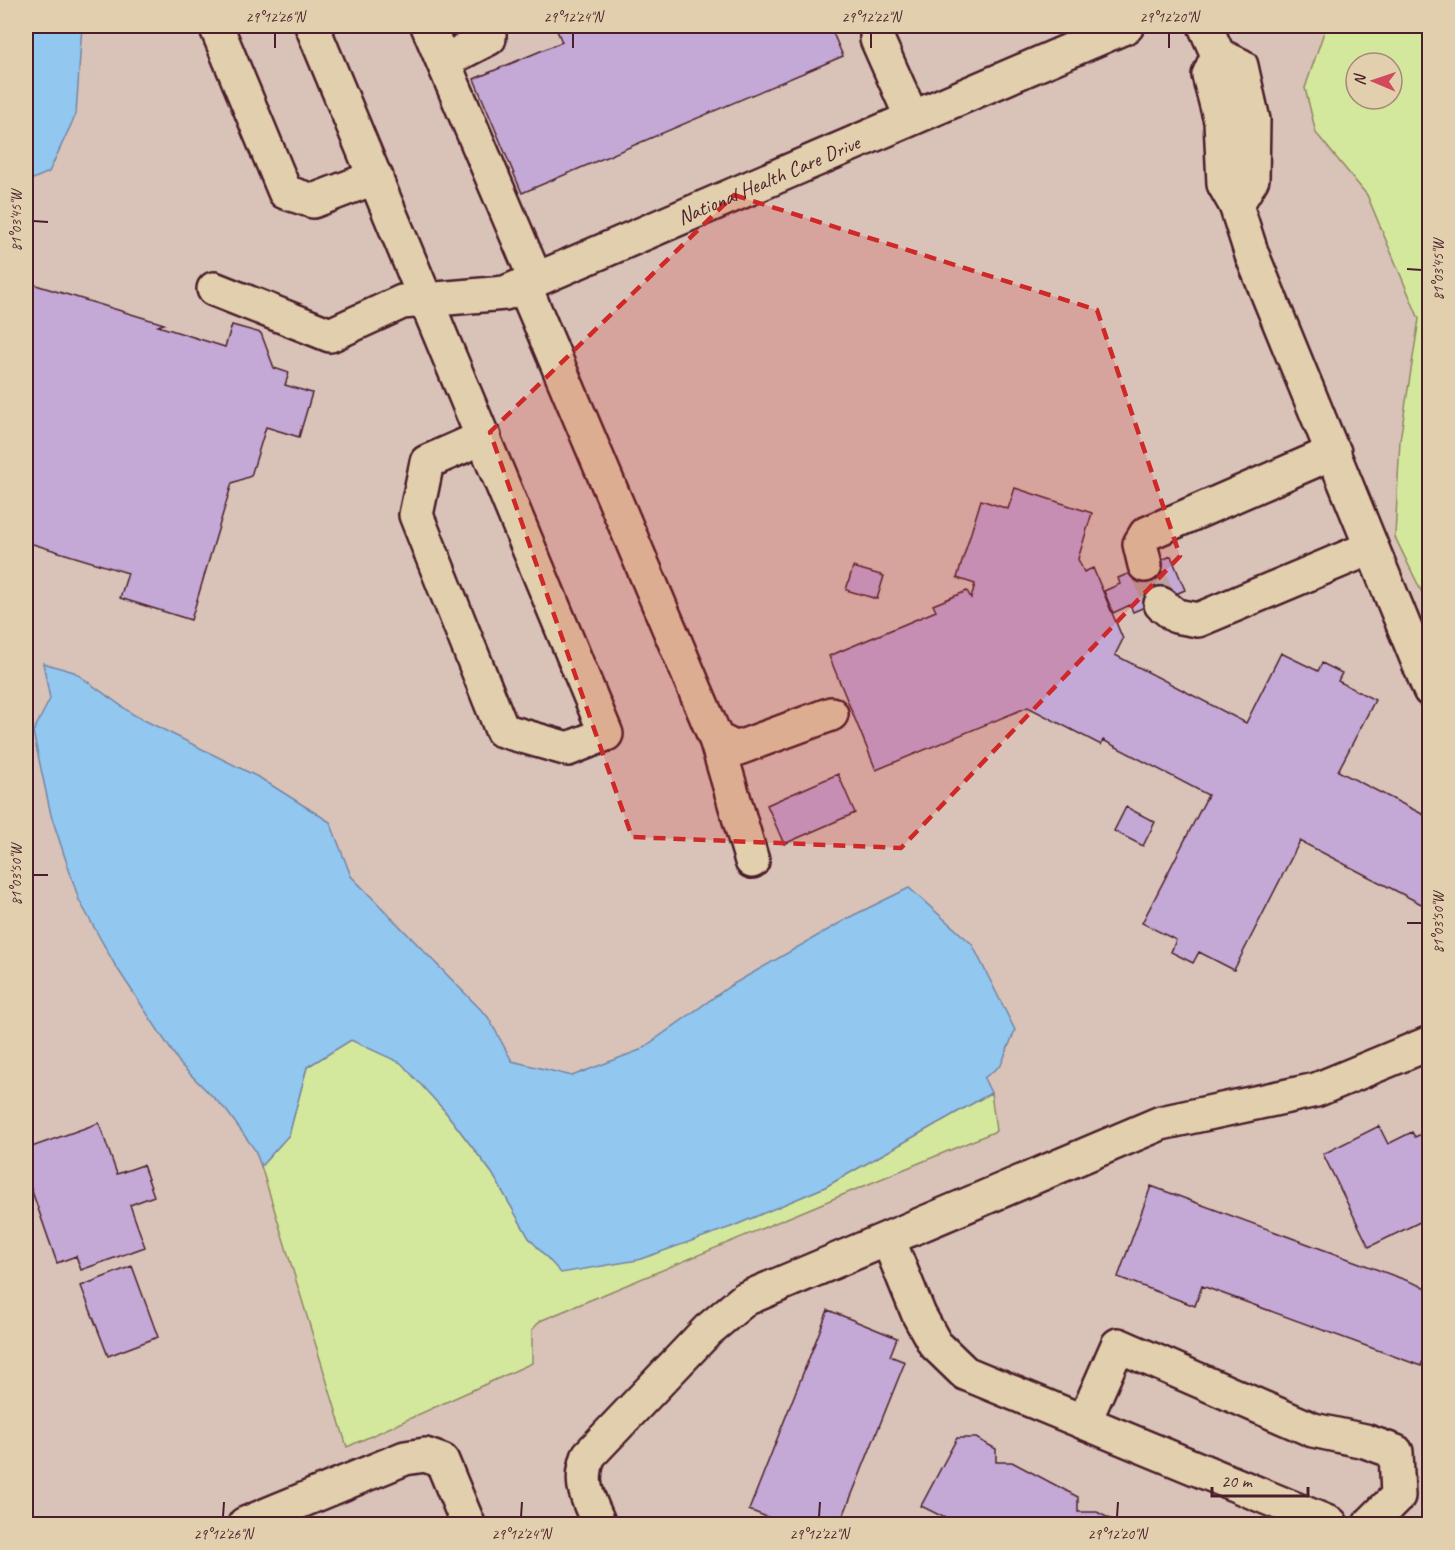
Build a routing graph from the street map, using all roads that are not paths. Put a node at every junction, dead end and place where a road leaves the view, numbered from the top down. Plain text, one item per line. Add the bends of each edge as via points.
1 (216, 26) edge
2 (312, 26) edge
3 (428, 26) edge
4 (489, 26) edge
5 (877, 26) edge
6 (1124, 26) edge
7 (1205, 26) edge
8 (444, 61) junction
9 (912, 118) junction
10 (376, 177) junction
11 (530, 282) junction
12 (214, 289) dead end
13 (414, 301) junction
14 (484, 436) junction
15 (1334, 452) junction
16 (1370, 548) junction
17 (1145, 565) tunnel mouth
18 (1161, 604) tunnel mouth
19 (1430, 690) edge
20 (831, 714) dead end
21 (716, 739) junction
22 (752, 861) dead end
23 (1430, 1043) edge
24 (888, 1239) junction
25 (1084, 1422) junction
26 (245, 1524) edge
27 (468, 1524) edge
28 (599, 1524) edge
29 (1331, 1524) edge
30 (1374, 1524) edge

1 - 10 street via 285,192 313,201
2 - 10 street
3 - 8 street
4 - 8 street via 489,38
5 - 9 street via 877,39
6 - 9 street, National Health Care Drive
7 - 15 street via 1218,55 1209,75 1221,121 1224,184 1236,205 1252,255
8 - 11 street
9 - 11 street, National Health Care Drive
10 - 13 street
11 - 13 street, National Health Care Drive via 505,293
11 - 21 street
12 - 13 street via 330,335
13 - 14 street
14 - 14 street via 427,462 416,515 502,730 568,749 606,734
15 - 16 street
15 - 17 street via 1146,534 1140,544
16 - 18 street via 1198,620 1176,616
16 - 19 street
20 - 21 street via 736,749
21 - 22 street
23 - 24 street via 1316,1090 1161,1123
24 - 25 street via 935,1344 965,1373
24 - 28 street via 745,1299 708,1330 589,1455 583,1485
25 - 29 street
25 - 30 street via 1118,1346 1313,1430 1396,1452 1398,1496
26 - 27 street via 405,1458 424,1455 442,1461

